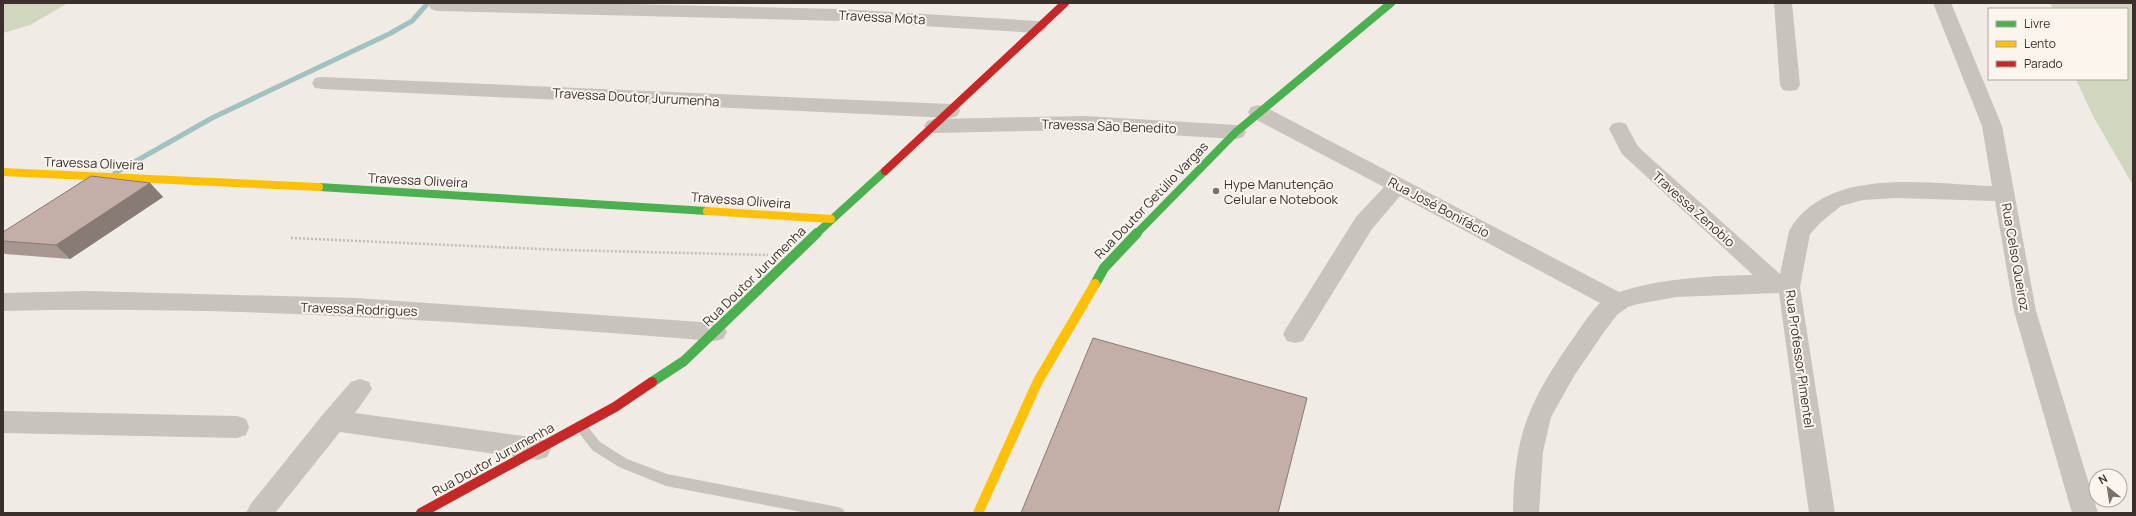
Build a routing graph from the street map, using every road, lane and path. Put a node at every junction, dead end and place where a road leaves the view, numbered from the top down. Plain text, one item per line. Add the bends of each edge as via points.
1 (1065, 3) edge
2 (1392, 3) edge
3 (1783, 3) edge
4 (1942, 3) edge
5 (437, 4) dead end
6 (1038, 27) junction
7 (322, 83) dead end
8 (1790, 85) dead end
9 (950, 111) junction
10 (1258, 112) junction
11 (934, 126) junction
12 (1619, 129) dead end
13 (1236, 132) junction
14 (3, 172) edge
15 (1398, 185) junction
16 (2005, 194) junction
17 (831, 219) junction
18 (291, 238) dead end
19 (794, 254) junction
20 (1782, 285) junction
21 (3, 302) edge
22 (1618, 302) junction
23 (3, 312) edge
24 (715, 332) junction
25 (1295, 334) dead end
26 (360, 389) dead end
27 (333, 420) junction
28 (3, 422) edge
29 (580, 426) junction
30 (237, 427) dead end
31 (538, 450) junction
32 (259, 513) edge
33 (421, 513) edge
34 (838, 513) edge
35 (978, 513) edge
36 (1526, 513) edge
37 (1822, 513) edge
38 (2085, 513) edge

1 - 6 main road, Rua Doutor Jurumenha
2 - 10 main road, Rua Doutor Getúlio Vargas
3 - 8 street
4 - 16 street, Rua Celso Queiroz via 1992,126
5 - 6 street, Travessa Mota via 842,15
6 - 9 main road, Rua Doutor Jurumenha
7 - 9 street, Travessa Doutor Jurumenha
9 - 11 main road, Rua Doutor Jurumenha
10 - 13 main road, Rua Doutor Getúlio Vargas
10 - 15 street, Rua José Bonifácio
11 - 13 street, Travessa São Benedito via 1085,123
11 - 17 main road, Rua Doutor Jurumenha
12 - 20 street, Travessa Zenobio via 1629,149 1637,157
13 - 35 main road, Rua Doutor Getúlio Vargas via 1104,268 1038,381
14 - 17 main road, Travessa Oliveira via 113,176
15 - 22 street, Rua José Bonifácio
15 - 25 street via 1364,223
16 - 20 street, Rua Professor Pimentel via 1897,190 1863,192 1834,200 1812,217 1800,231
16 - 38 street, Rua Celso Queiroz via 2025,312
17 - 19 main road, Rua Doutor Jurumenha
18 - 19 path via 594,251
19 - 24 main road, Rua Doutor Jurumenha
20 - 22 street via 1689,287 1640,295
20 - 37 street, Rua Professor Pimentel
21 - 23 street
21 - 24 street, Travessa Rodrigues via 86,300 356,307
22 - 36 street via 1587,337 1554,386 1539,418 1531,448
24 - 29 main road, Rua Doutor Jurumenha via 684,361
26 - 27 street
27 - 31 street
27 - 32 street
28 - 30 street
29 - 31 main road, Rua Doutor Jurumenha
29 - 34 lane via 596,446 623,463 666,480
31 - 33 main road, Rua Doutor Jurumenha

